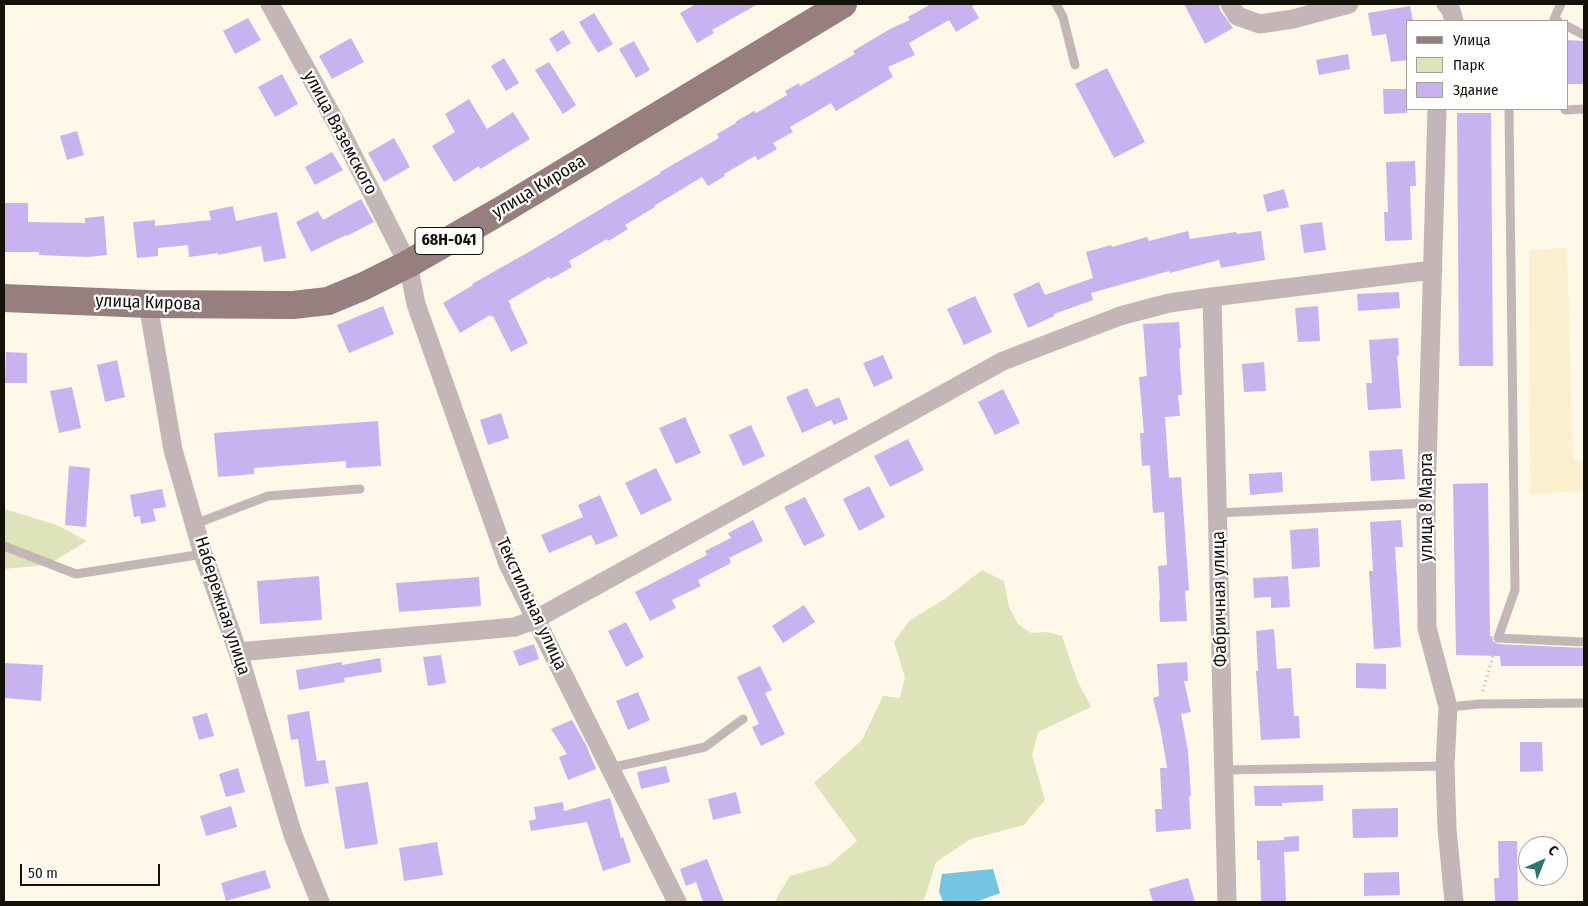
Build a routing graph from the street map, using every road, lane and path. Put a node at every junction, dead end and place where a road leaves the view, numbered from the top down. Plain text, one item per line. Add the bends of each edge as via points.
1 (270, 4) edge
2 (842, 4) edge
3 (1056, 4) edge
4 (1230, 4) edge
5 (1349, 4) edge
6 (1446, 4) edge
7 (1562, 4) edge
8 (1454, 20) edge
9 (1556, 20) edge
10 (1568, 27) edge
11 (1584, 35) edge
12 (1075, 65) dead end
13 (1437, 110) edge
14 (1509, 110) edge
15 (1565, 110) dead end
16 (1584, 110) edge
17 (408, 264) junction
18 (1432, 270) junction
19 (1212, 296) junction
20 (4, 298) edge
21 (148, 304) junction
22 (360, 489) dead end
23 (1426, 503) junction
24 (1218, 513) junction
25 (195, 524) junction
26 (4, 546) edge
27 (203, 554) junction
28 (536, 619) junction
29 (1498, 638) junction
30 (1584, 642) edge
31 (238, 652) junction
32 (1584, 702) edge
33 (1480, 704) junction
34 (1448, 707) junction
35 (744, 719) dead end
36 (1445, 766) junction
37 (610, 768) junction
38 (1224, 770) junction
39 (320, 902) edge
40 (677, 902) edge
41 (1227, 902) edge
42 (1454, 902) edge

1 - 17 street, улица Вяземского via 339,128
2 - 17 main road, улица Кирова / 68Н-041
3 - 12 lane via 1063,17
4 - 5 street via 1237,16 1260,24
6 - 8 street
7 - 9 lane
10 - 11 lane
13 - 18 street, улица 8 Марта
14 - 29 lane via 1515,590
15 - 16 lane
17 - 21 main road, улица Кирова / 68Н-041 via 328,301 293,305
17 - 28 street, Текстильная улица via 416,304 508,564
18 - 19 street
18 - 23 street, улица 8 Марта
19 - 24 street, Фабричная улица
19 - 28 street via 1120,316 1003,361
20 - 21 main road, улица Кирова / 68Н-041
21 - 25 street, Набережная улица via 173,450
22 - 25 lane via 268,496
23 - 24 lane
23 - 34 street, улица 8 Марта via 1427,628
24 - 38 street, Фабричная улица
25 - 27 street, Набережная улица
26 - 27 lane via 76,574
27 - 31 street, Набережная улица
28 - 31 street via 515,627
28 - 37 street, Текстильная улица
29 - 30 lane
29 - 33 path
31 - 39 street, Набережная улица via 294,836
32 - 33 lane
33 - 34 lane
34 - 36 street, улица 8 Марта
35 - 37 lane via 705,747
36 - 38 lane
36 - 42 street, улица 8 Марта
37 - 40 street, Текстильная улица
38 - 41 street, Фабричная улица

